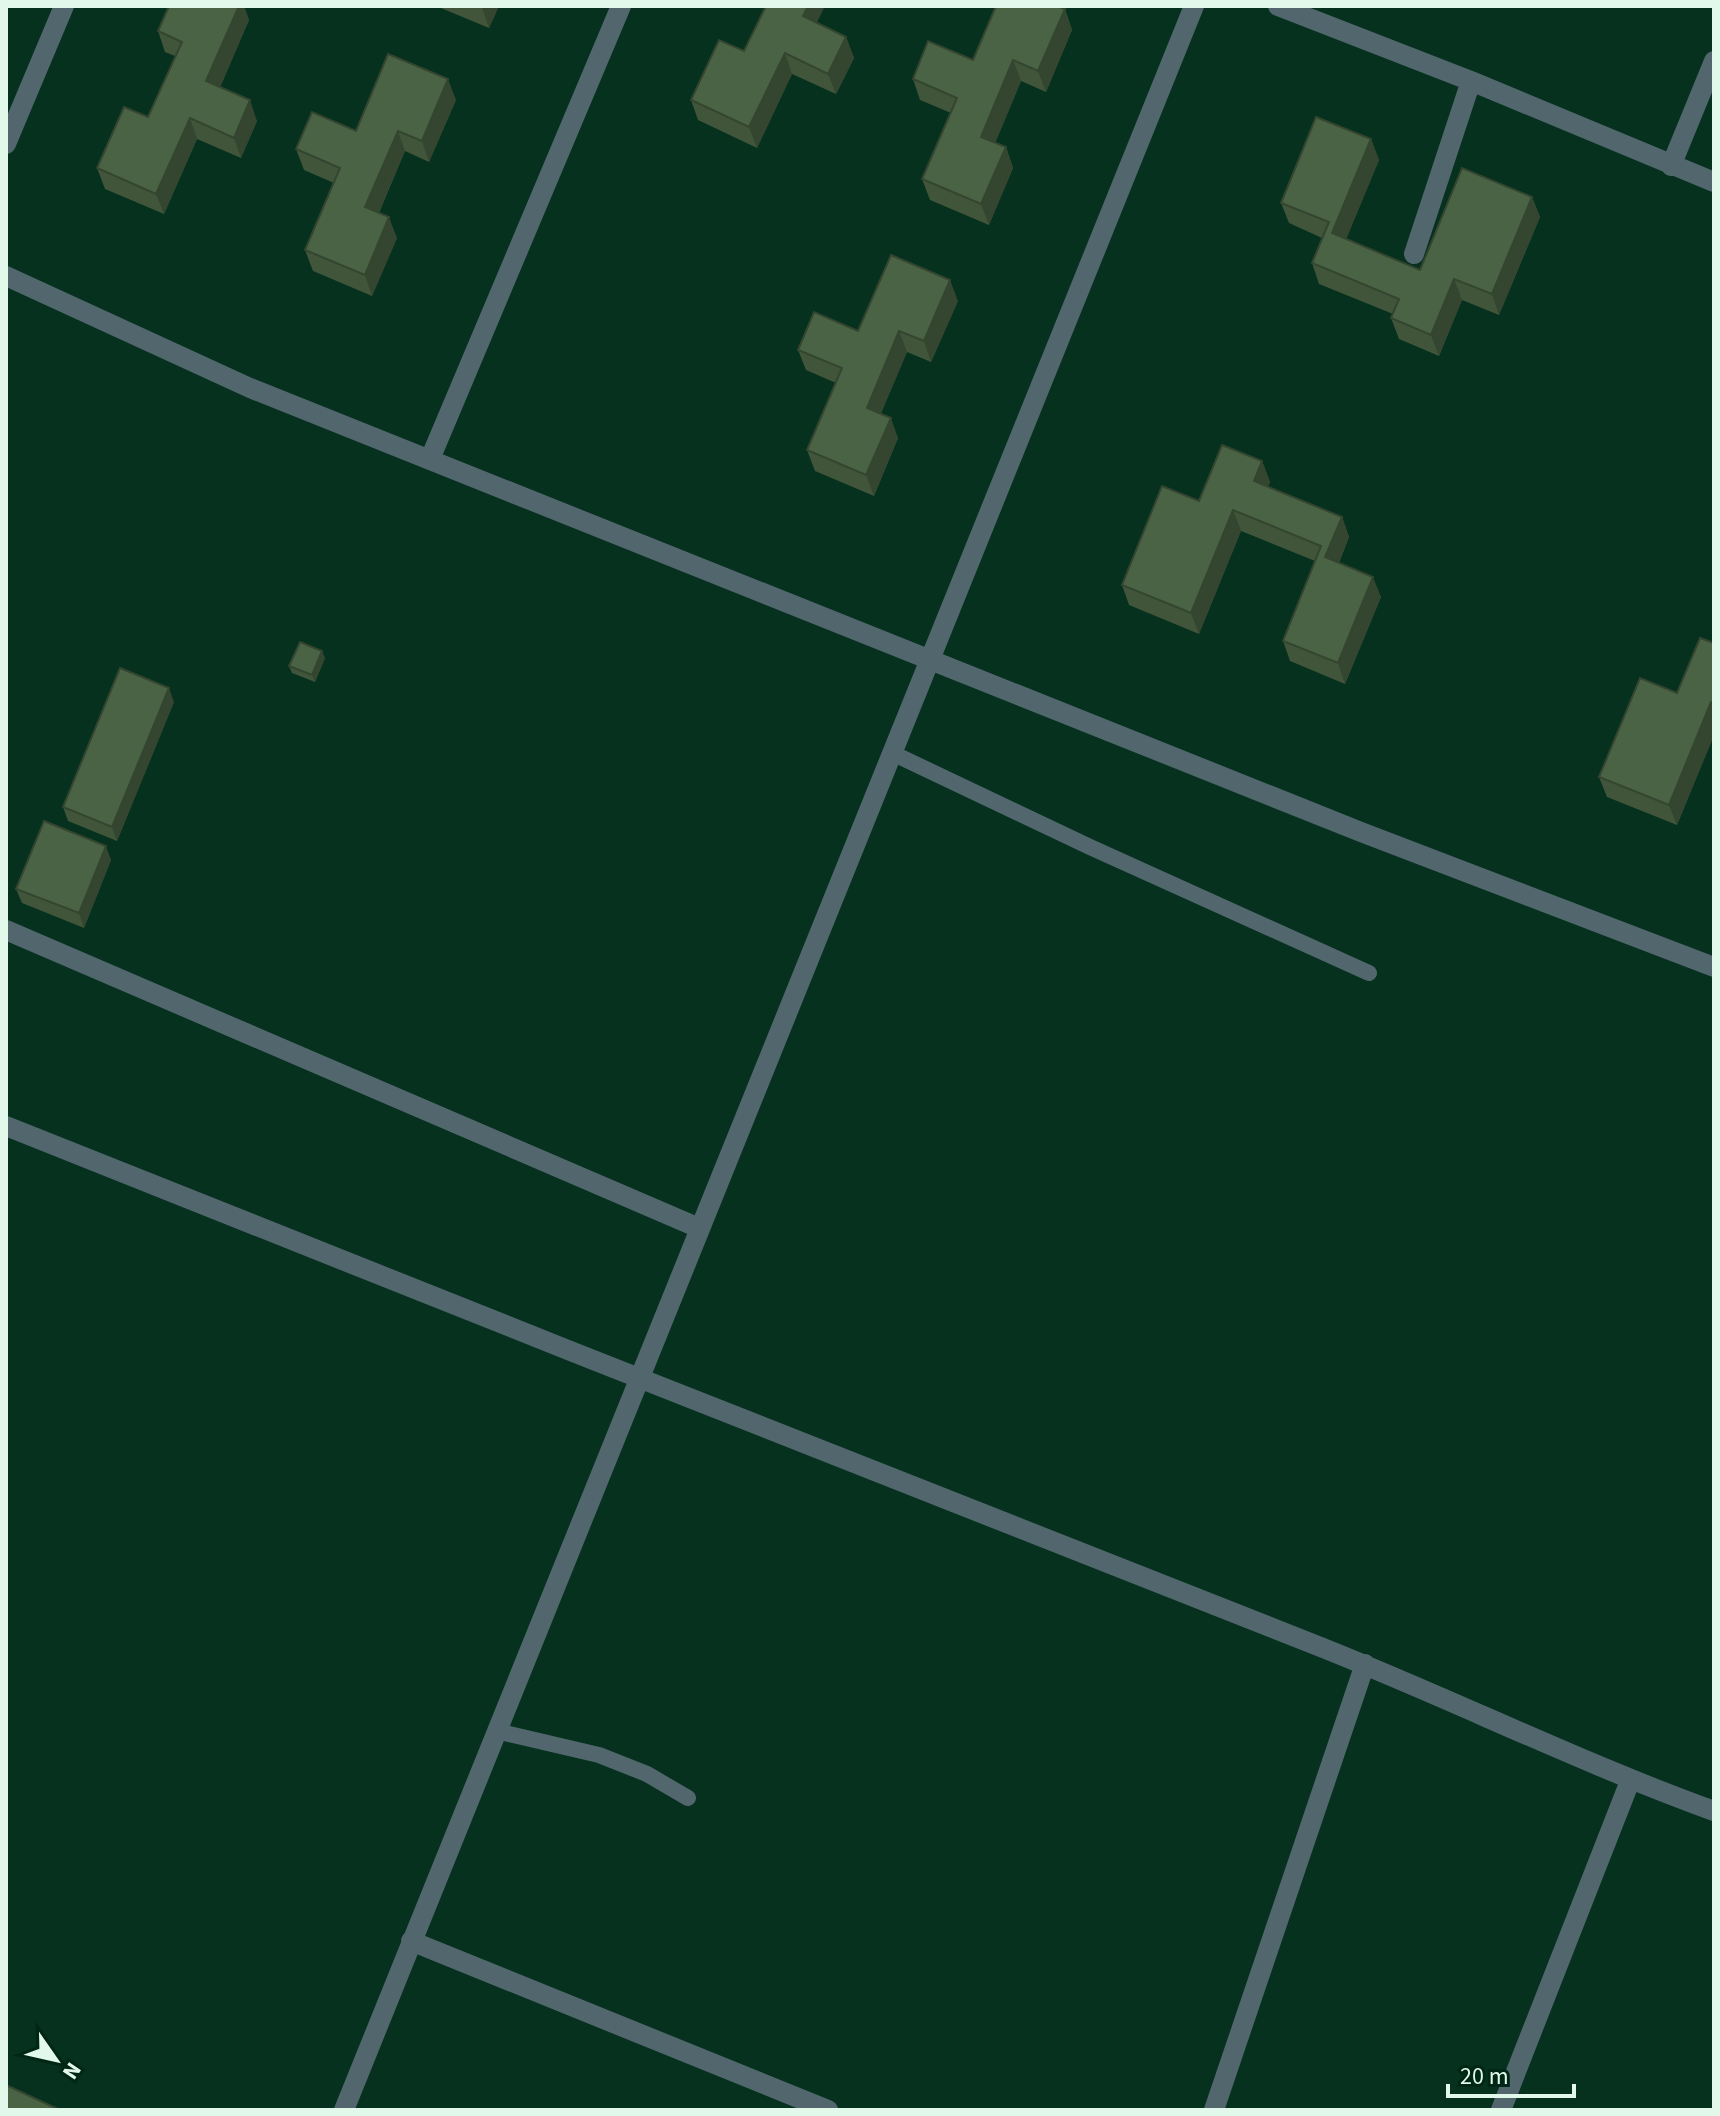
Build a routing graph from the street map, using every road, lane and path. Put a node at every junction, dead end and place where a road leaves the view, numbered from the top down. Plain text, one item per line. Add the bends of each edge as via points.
1 (64, 6) edge
2 (621, 6) edge
3 (1194, 6) edge
4 (1278, 6) edge
5 (1714, 61) edge
6 (1471, 81) junction
7 (6, 144) edge
8 (1671, 166) junction
9 (1714, 182) edge
10 (1414, 254) dead end
11 (6, 276) edge
12 (430, 459) junction
13 (929, 660) junction
14 (892, 753) junction
15 (6, 930) edge
16 (1714, 967) edge
17 (1369, 973) dead end
18 (6, 1126) edge
19 (699, 1228) junction
20 (638, 1379) junction
21 (1365, 1664) junction
22 (496, 1731) junction
23 (1630, 1781) junction
24 (688, 1798) dead end
25 (1714, 1811) edge
26 (411, 1941) junction
27 (344, 2110) edge
28 (828, 2110) edge
29 (1214, 2110) edge
30 (1501, 2110) edge

1 - 7 street
2 - 12 street
3 - 13 street
4 - 6 street
5 - 8 street
6 - 8 street
6 - 10 street
8 - 9 street
11 - 12 street via 250,388
12 - 13 street
13 - 14 street
13 - 16 street
14 - 17 lane
14 - 19 street
15 - 19 street
18 - 20 street
19 - 20 street
20 - 21 street
20 - 22 street
21 - 23 street
21 - 29 street
22 - 24 lane via 599,1755
22 - 26 street
23 - 25 street
23 - 30 street
26 - 27 street
26 - 28 street

